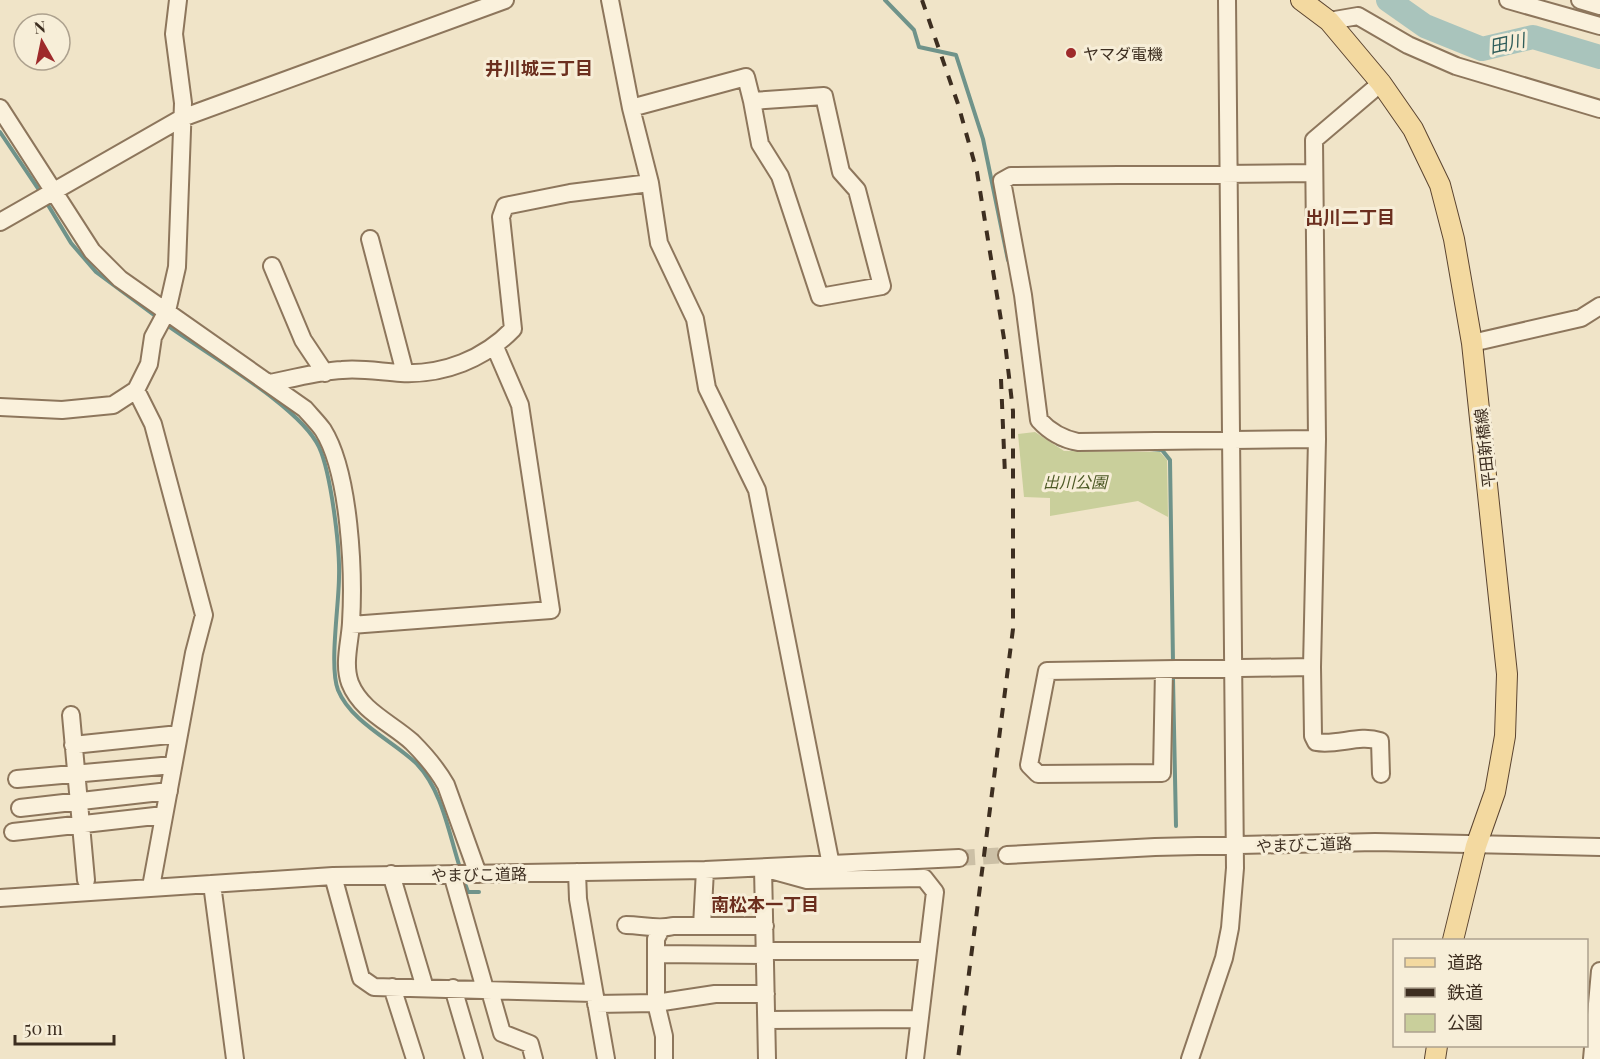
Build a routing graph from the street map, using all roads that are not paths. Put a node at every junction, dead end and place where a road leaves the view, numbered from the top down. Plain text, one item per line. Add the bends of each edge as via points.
1 (178, 0) edge
2 (505, 0) edge
3 (610, 0) edge
4 (1227, 0) edge
5 (1301, 0) edge
6 (1508, 0) edge
7 (1580, 0) edge
8 (479, 4) edge
9 (1600, 6) edge
10 (1329, 21) junction
11 (1600, 26) edge
12 (1381, 83) junction
13 (752, 101) junction
14 (0, 108) edge
15 (631, 108) junction
16 (1600, 109) edge
17 (182, 118) junction
18 (1314, 173) junction
19 (1229, 174) junction
20 (650, 183) junction
21 (45, 195) junction
22 (0, 222) edge
23 (370, 240) dead end
24 (272, 267) dead end
25 (1600, 306) edge
26 (162, 320) junction
27 (1472, 343) junction
28 (495, 348) junction
29 (325, 373) junction
30 (405, 374) junction
31 (269, 383) junction
32 (136, 390) junction
33 (0, 407) edge
34 (1317, 439) junction
35 (1231, 440) junction
36 (351, 625) junction
37 (1312, 667) junction
38 (1233, 668) junction
39 (1164, 670) junction
40 (71, 715) dead end
41 (179, 734) junction
42 (73, 745) junction
43 (173, 765) junction
44 (76, 773) junction
45 (1381, 774) dead end
46 (17, 779) dead end
47 (169, 791) junction
48 (78, 800) junction
49 (20, 808) dead end
50 (164, 815) junction
51 (81, 824) junction
52 (13, 832) dead end
53 (1234, 846) junction
54 (1476, 846) junction
55 (1600, 847) edge
56 (1007, 855) tunnel mouth
57 (959, 858) tunnel mouth
58 (831, 865) junction
59 (763, 867) junction
60 (705, 870) junction
61 (577, 872) junction
62 (391, 874) junction
63 (464, 874) junction
64 (333, 876) junction
65 (86, 880) dead end
66 (212, 884) junction
67 (151, 887) junction
68 (0, 898) edge
69 (626, 925) dead end
70 (702, 926) junction
71 (765, 926) junction
72 (661, 929) junction
73 (1453, 939) edge
74 (927, 951) junction
75 (765, 953) junction
76 (656, 954) junction
77 (1600, 971) edge
78 (392, 987) junction
79 (425, 988) junction
80 (453, 988) junction
81 (487, 990) junction
82 (766, 994) junction
83 (595, 999) junction
84 (656, 1003) junction
85 (919, 1019) junction
86 (767, 1020) junction
87 (1598, 1024) edge
88 (235, 1059) edge
89 (415, 1059) edge
90 (474, 1059) edge
91 (534, 1059) edge
92 (606, 1059) edge
93 (664, 1059) edge
94 (767, 1059) edge
95 (915, 1059) edge
96 (1190, 1059) edge
97 (1592, 1059) edge

1 - 17 street via 174,34
2 - 8 street
3 - 15 street
4 - 19 street
5 - 10 main road, 平田新橋線
6 - 11 street
7 - 9 street
8 - 17 street
10 - 12 main road, 平田新橋線
10 - 16 street via 1359,16 1408,45 1456,66
12 - 18 street via 1314,140
12 - 27 main road, 平田新橋線 via 1413,129 1440,185 1454,239
13 - 13 street via 824,96 841,172 857,190 882,286 820,297 780,176 760,144
13 - 15 street via 747,77
14 - 21 street
15 - 20 street
17 - 21 street
17 - 26 street via 177,267
18 - 19 street
18 - 34 street
19 - 35 street
19 - 35 street via 1011,177 1002,181 1023,295 1039,420 1057,436 1078,442
20 - 28 street via 505,206 501,217 513,329
20 - 58 street via 659,243 695,319 707,388 757,490
21 - 22 street
21 - 26 street via 92,251
23 - 30 street
24 - 29 street via 303,340
25 - 27 street via 1571,321
26 - 31 street
26 - 32 street via 149,364
27 - 54 main road, 平田新橋線 via 1507,674 1505,736 1495,792
28 - 30 street via 473,360
28 - 36 street via 520,405 550,610
29 - 30 street via 342,370
29 - 31 street
31 - 36 street via 305,410 332,448 345,501
32 - 33 street via 113,405 62,410
32 - 41 street via 153,424 204,615
34 - 35 street
34 - 37 street
35 - 38 street
36 - 63 street via 347,667 354,690 371,711 411,742 439,771 446,785
37 - 38 street
37 - 45 street via 1316,742 1370,738 1380,741
38 - 39 street
38 - 53 street
39 - 39 street via 1047,671 1029,765 1038,774 1162,774
40 - 42 street
41 - 42 street
41 - 43 street
42 - 44 street
43 - 44 street
43 - 47 street
44 - 46 street
44 - 48 street
47 - 48 street
47 - 50 street
48 - 49 street
48 - 51 street
50 - 51 street
50 - 67 street
51 - 52 street
51 - 65 street
53 - 54 street, やまびこ道路 via 1375,842
53 - 56 street, やまびこ道路
53 - 96 street via 1233,899 1226,948
54 - 55 street, やまびこ道路
54 - 73 main road, 平田新橋線
57 - 58 street, やまびこ道路
58 - 59 street, やまびこ道路
59 - 60 street, やまびこ道路
59 - 71 street
59 - 74 street via 807,880 924,878 935,892
60 - 61 street, やまびこ道路
60 - 70 street
61 - 63 street, やまびこ道路
61 - 83 street
62 - 63 street, やまびこ道路
62 - 64 street, やまびこ道路
62 - 79 street
63 - 81 street
64 - 66 street, やまびこ道路
64 - 78 street via 361,978 374,987
66 - 67 street, やまびこ道路
66 - 88 street
67 - 68 street, やまびこ道路
69 - 72 street
70 - 71 street
70 - 72 street
71 - 75 street
72 - 76 street
74 - 75 street
74 - 85 street
75 - 76 street
75 - 82 street
76 - 84 street
77 - 87 street
78 - 79 street
78 - 89 street
79 - 80 street
80 - 81 street
80 - 90 street
81 - 83 street
81 - 91 street via 502,1033 530,1044
82 - 84 street via 715,994
82 - 86 street
83 - 84 street
83 - 92 street
84 - 93 street via 664,1036
85 - 86 street
85 - 95 street
86 - 94 street
87 - 97 street

